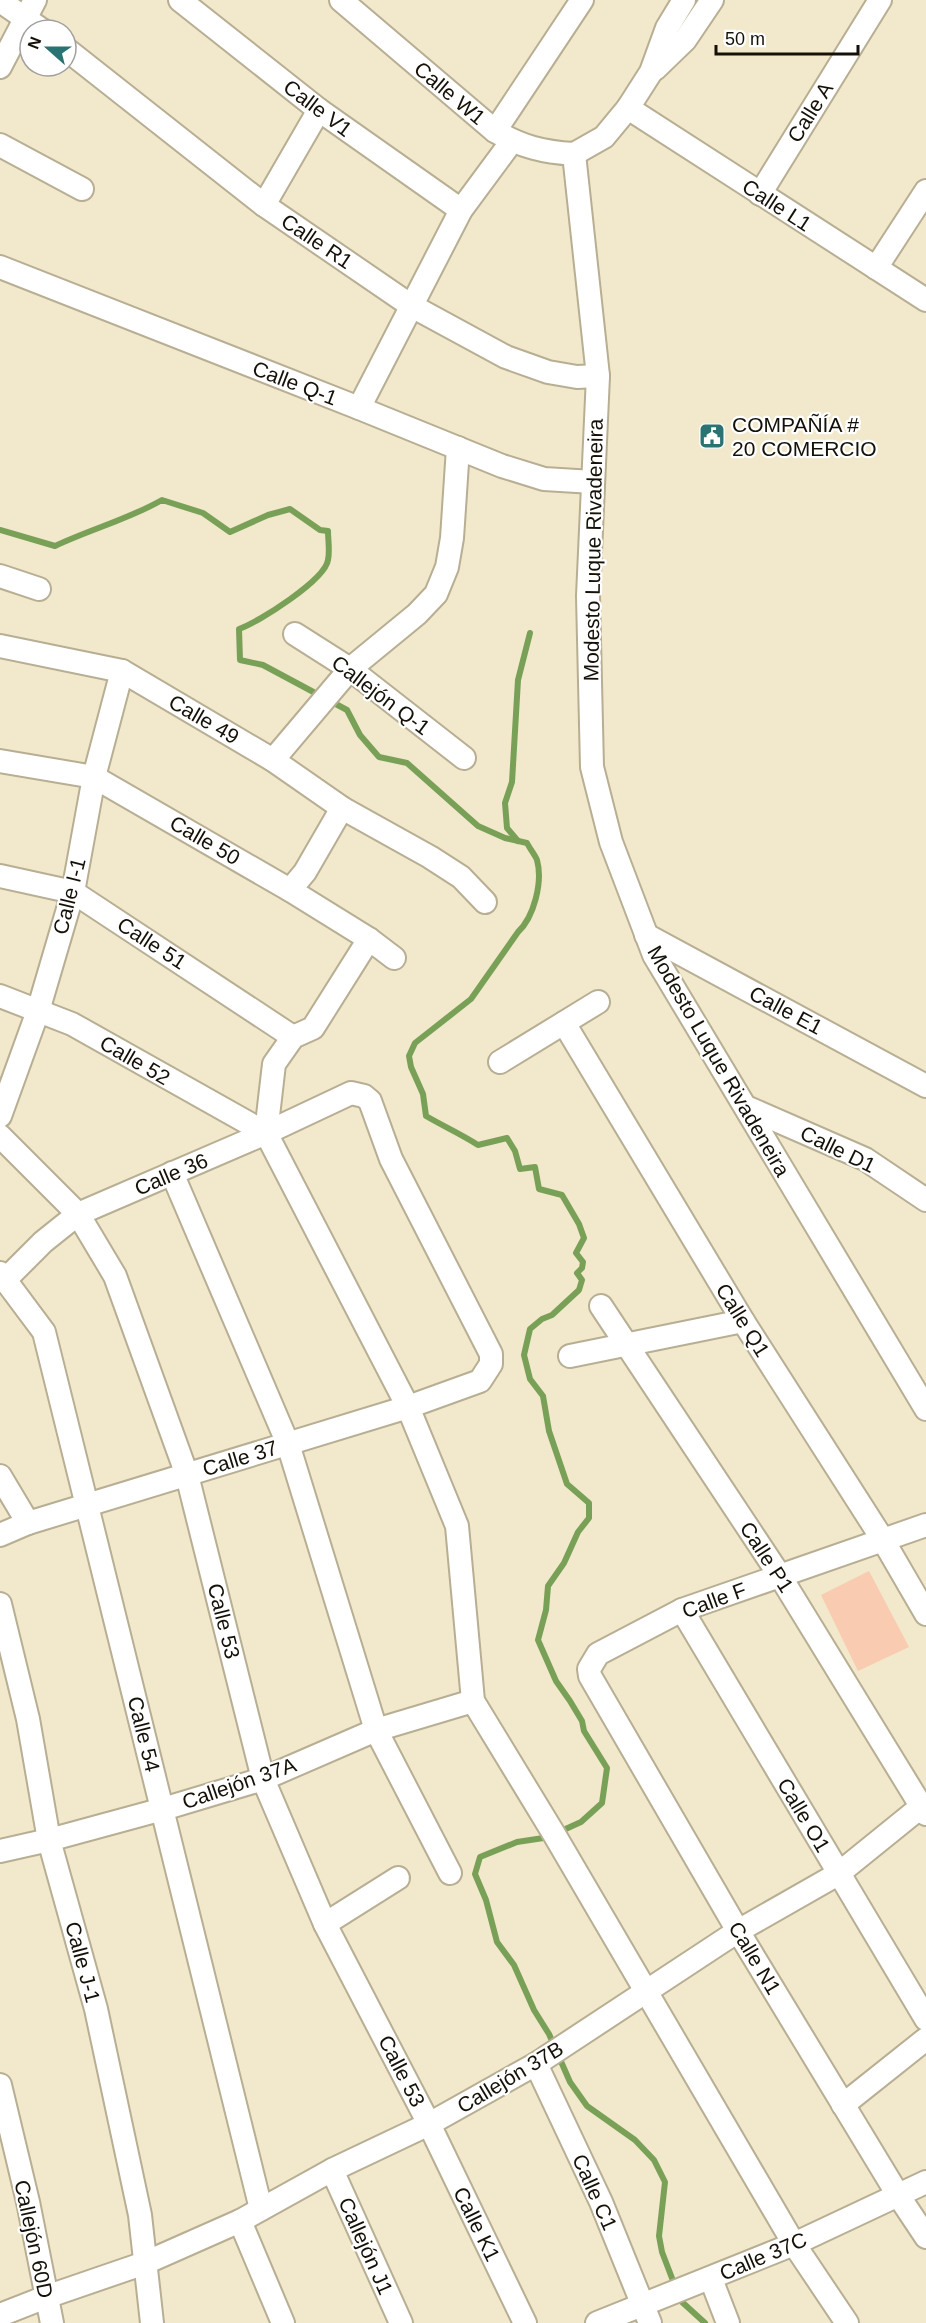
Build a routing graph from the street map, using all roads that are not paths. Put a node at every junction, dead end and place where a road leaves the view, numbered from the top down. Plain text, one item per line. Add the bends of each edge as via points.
1 (180, 0) edge
2 (341, 0) edge
3 (582, 0) edge
4 (684, 0) edge
5 (712, 0) edge
6 (880, 0) edge
7 (0, 1) edge
8 (34, 16) edge
9 (78, 58) edge
10 (0, 67) edge
11 (651, 72) junction
12 (628, 108) junction
13 (319, 110) junction
14 (504, 136) junction
15 (0, 145) edge
16 (574, 154) junction
17 (82, 189) dead end
18 (926, 191) edge
19 (760, 194) junction
20 (264, 205) junction
21 (460, 210) junction
22 (0, 267) edge
23 (876, 267) junction
24 (926, 300) edge
25 (410, 305) junction
26 (598, 376) junction
27 (360, 408) junction
28 (459, 448) junction
29 (593, 482) junction
30 (0, 576) edge
31 (39, 589) dead end
32 (295, 634) dead end
33 (0, 646) edge
34 (350, 669) junction
35 (122, 671) junction
36 (464, 758) dead end
37 (273, 759) junction
38 (0, 761) edge
39 (94, 777) junction
40 (342, 808) junction
41 (0, 876) edge
42 (290, 890) junction
43 (73, 892) junction
44 (485, 902) dead end
45 (646, 935) junction
46 (369, 939) junction
47 (394, 958) dead end
48 (0, 996) edge
49 (598, 1002) dead end
50 (38, 1011) junction
51 (564, 1023) junction
52 (293, 1037) junction
53 (500, 1062) dead end
54 (926, 1086) edge
55 (746, 1107) junction
56 (0, 1116) edge
57 (266, 1133) junction
58 (0, 1136) edge
59 (172, 1173) junction
60 (926, 1200) edge
61 (78, 1214) junction
62 (3, 1276) edge
63 (601, 1306) dead end
64 (742, 1321) junction
65 (626, 1345) junction
66 (570, 1356) dead end
67 (480, 1381) joint
68 (408, 1407) junction
69 (926, 1409) edge
70 (288, 1444) junction
71 (187, 1474) junction
72 (0, 1476) edge
73 (88, 1505) junction
74 (28, 1523) junction
75 (926, 1525) edge
76 (0, 1535) edge
77 (882, 1540) junction
78 (780, 1576) junction
79 (0, 1604) edge
80 (682, 1610) junction
81 (926, 1614) edge
82 (590, 1676) joint
83 (473, 1701) junction
84 (376, 1730) junction
85 (263, 1779) junction
86 (163, 1809) junction
87 (924, 1810) edge
88 (49, 1840) junction
89 (0, 1851) edge
90 (450, 1873) dead end
91 (838, 1874) junction
92 (398, 1878) dead end
93 (325, 1924) junction
94 (738, 1931) junction
95 (646, 1992) junction
96 (926, 2019) edge
97 (926, 2039) edge
98 (536, 2064) junction
99 (0, 2085) edge
100 (843, 2105) junction
101 (429, 2124) junction
102 (332, 2170) junction
103 (926, 2182) edge
104 (898, 2195) junction
105 (261, 2209) junction
106 (240, 2221) junction
107 (926, 2237) edge
108 (794, 2244) junction
109 (145, 2263) junction
110 (711, 2279) junction
111 (46, 2296) junction
112 (646, 2313) edge
113 (0, 2315) edge
114 (52, 2323) edge
115 (153, 2323) edge
116 (283, 2323) edge
117 (401, 2323) edge
118 (525, 2323) edge
119 (597, 2323) edge
120 (729, 2323) edge
121 (847, 2323) edge

1 - 13 street, Calle V1
2 - 14 street, Calle W1
3 - 14 street
4 - 11 street via 667,28
5 - 11 street via 685,40
6 - 19 street, Calle A
7 - 8 street
8 - 10 street
9 - 20 street, Calle R1
11 - 12 street
12 - 16 street via 604,137
12 - 19 street, Calle L1
13 - 20 street
13 - 21 street, Calle V1
14 - 16 street, Calle W1 via 543,152
14 - 21 street
15 - 17 street
16 - 26 street, Modesto Luque Rivadeneira
18 - 23 street
19 - 23 street, Calle L1
20 - 25 street, Calle R1
21 - 25 street
22 - 27 street, Calle Q-1
23 - 24 street, Calle L1
25 - 26 street, Calle R1 via 506,357 548,372
25 - 27 street
26 - 29 street, Modesto Luque Rivadeneira
27 - 28 street, Calle Q-1
28 - 29 street, Calle Q-1 via 544,479
28 - 34 street via 452,538 447,567 436,594 417,615
29 - 45 street, Modesto Luque Rivadeneira via 588,596 592,767 611,842
30 - 31 street
32 - 34 street, Callejón Q-1
33 - 35 street, Calle 49
34 - 36 street, Callejón Q-1
34 - 37 street
35 - 37 street, Calle 49
35 - 39 street, Calle I-1
37 - 40 street, Calle 49
38 - 39 street, Calle 50
39 - 42 street, Calle 50
39 - 43 street, Calle I-1
40 - 42 street via 305,872
40 - 44 street, Calle 49 via 461,877
41 - 43 street, Calle 51
42 - 46 street, Calle 50
43 - 50 street, Calle I-1
43 - 52 street, Calle 51
45 - 54 street, Calle E1
45 - 55 street, Modesto Luque Rivadeneira via 654,955
46 - 47 street, Calle 50
46 - 52 street via 313,1028
48 - 50 street, Calle 52
49 - 51 street
50 - 56 street, Calle I-1
50 - 57 street, Calle 52 via 72,1024
51 - 53 street
51 - 64 street, Calle Q1
52 - 57 street via 274,1064
55 - 60 street, Calle D1 via 865,1159
55 - 69 street, Modesto Luque Rivadeneira
57 - 59 street, Calle 36
57 - 67 street, Calle 36 via 351,1094 370,1101 391,1159 491,1354 491,1364
57 - 68 street
58 - 61 street, Calle 53
59 - 61 street, Calle 36
59 - 70 street
61 - 62 street, Calle 36
61 - 71 street, Calle 53 via 115,1276
62 - 73 street, Calle 54 via 44,1332
63 - 65 street, Calle P1
64 - 65 street
64 - 77 street, Calle Q1
65 - 66 street
65 - 78 street, Calle P1
67 - 68 street, Calle 37
68 - 70 street, Calle 37
68 - 83 street via 457,1526
70 - 71 street, Calle 37
70 - 84 street
71 - 73 street, Calle 37
71 - 85 street, Calle 53
72 - 74 street
73 - 74 street, Calle 37
73 - 86 street, Calle 54
74 - 76 street, Calle 37
75 - 77 street, Calle F
77 - 78 street, Calle F
77 - 81 street, Calle Q1
78 - 80 street, Calle F
78 - 87 street, Calle P1
79 - 88 street, Calle J-1 via 28,1719
80 - 82 street, Calle F via 598,1654 589,1669
80 - 91 street, Calle O1
82 - 94 street, Calle N1
83 - 84 street, Callejón 37A
83 - 95 street
84 - 85 street, Callejón 37A
84 - 90 street
85 - 86 street, Callejón 37A
85 - 93 street, Calle 53
86 - 88 street, Callejón 37A
86 - 105 street, Calle 54
87 - 91 street, Callejón 37B
88 - 89 street, Callejón 37A
88 - 109 street, Calle J-1 via 96,2009 140,2215
91 - 94 street, Callejón 37B
91 - 96 street, Calle O1
92 - 93 street
93 - 101 street, Calle 53
94 - 95 street, Callejón 37B
94 - 100 street, Calle N1
95 - 98 street, Callejón 37B
95 - 108 street
97 - 100 street
98 - 101 street, Callejón 37B
98 - 112 street, Calle C1 via 601,2202
99 - 111 street, Callejón 60D
100 - 104 street, Calle N1
101 - 102 street, Callejón 37B
101 - 118 street, Calle K1
102 - 105 street, Callejón 37B
102 - 117 street, Callejón J1
103 - 104 street, Calle 37C
104 - 107 street, Calle N1
104 - 108 street, Calle 37C
105 - 106 street, Callejón 37B
106 - 109 street, Callejón 37B
106 - 116 street
108 - 110 street, Calle 37C
108 - 121 street
109 - 111 street, Callejón 37B
109 - 115 street, Calle J-1
110 - 112 street, Calle 37C
110 - 120 street
111 - 113 street, Callejón 37B
111 - 114 street, Callejón 60D
112 - 119 street, Calle 37C

